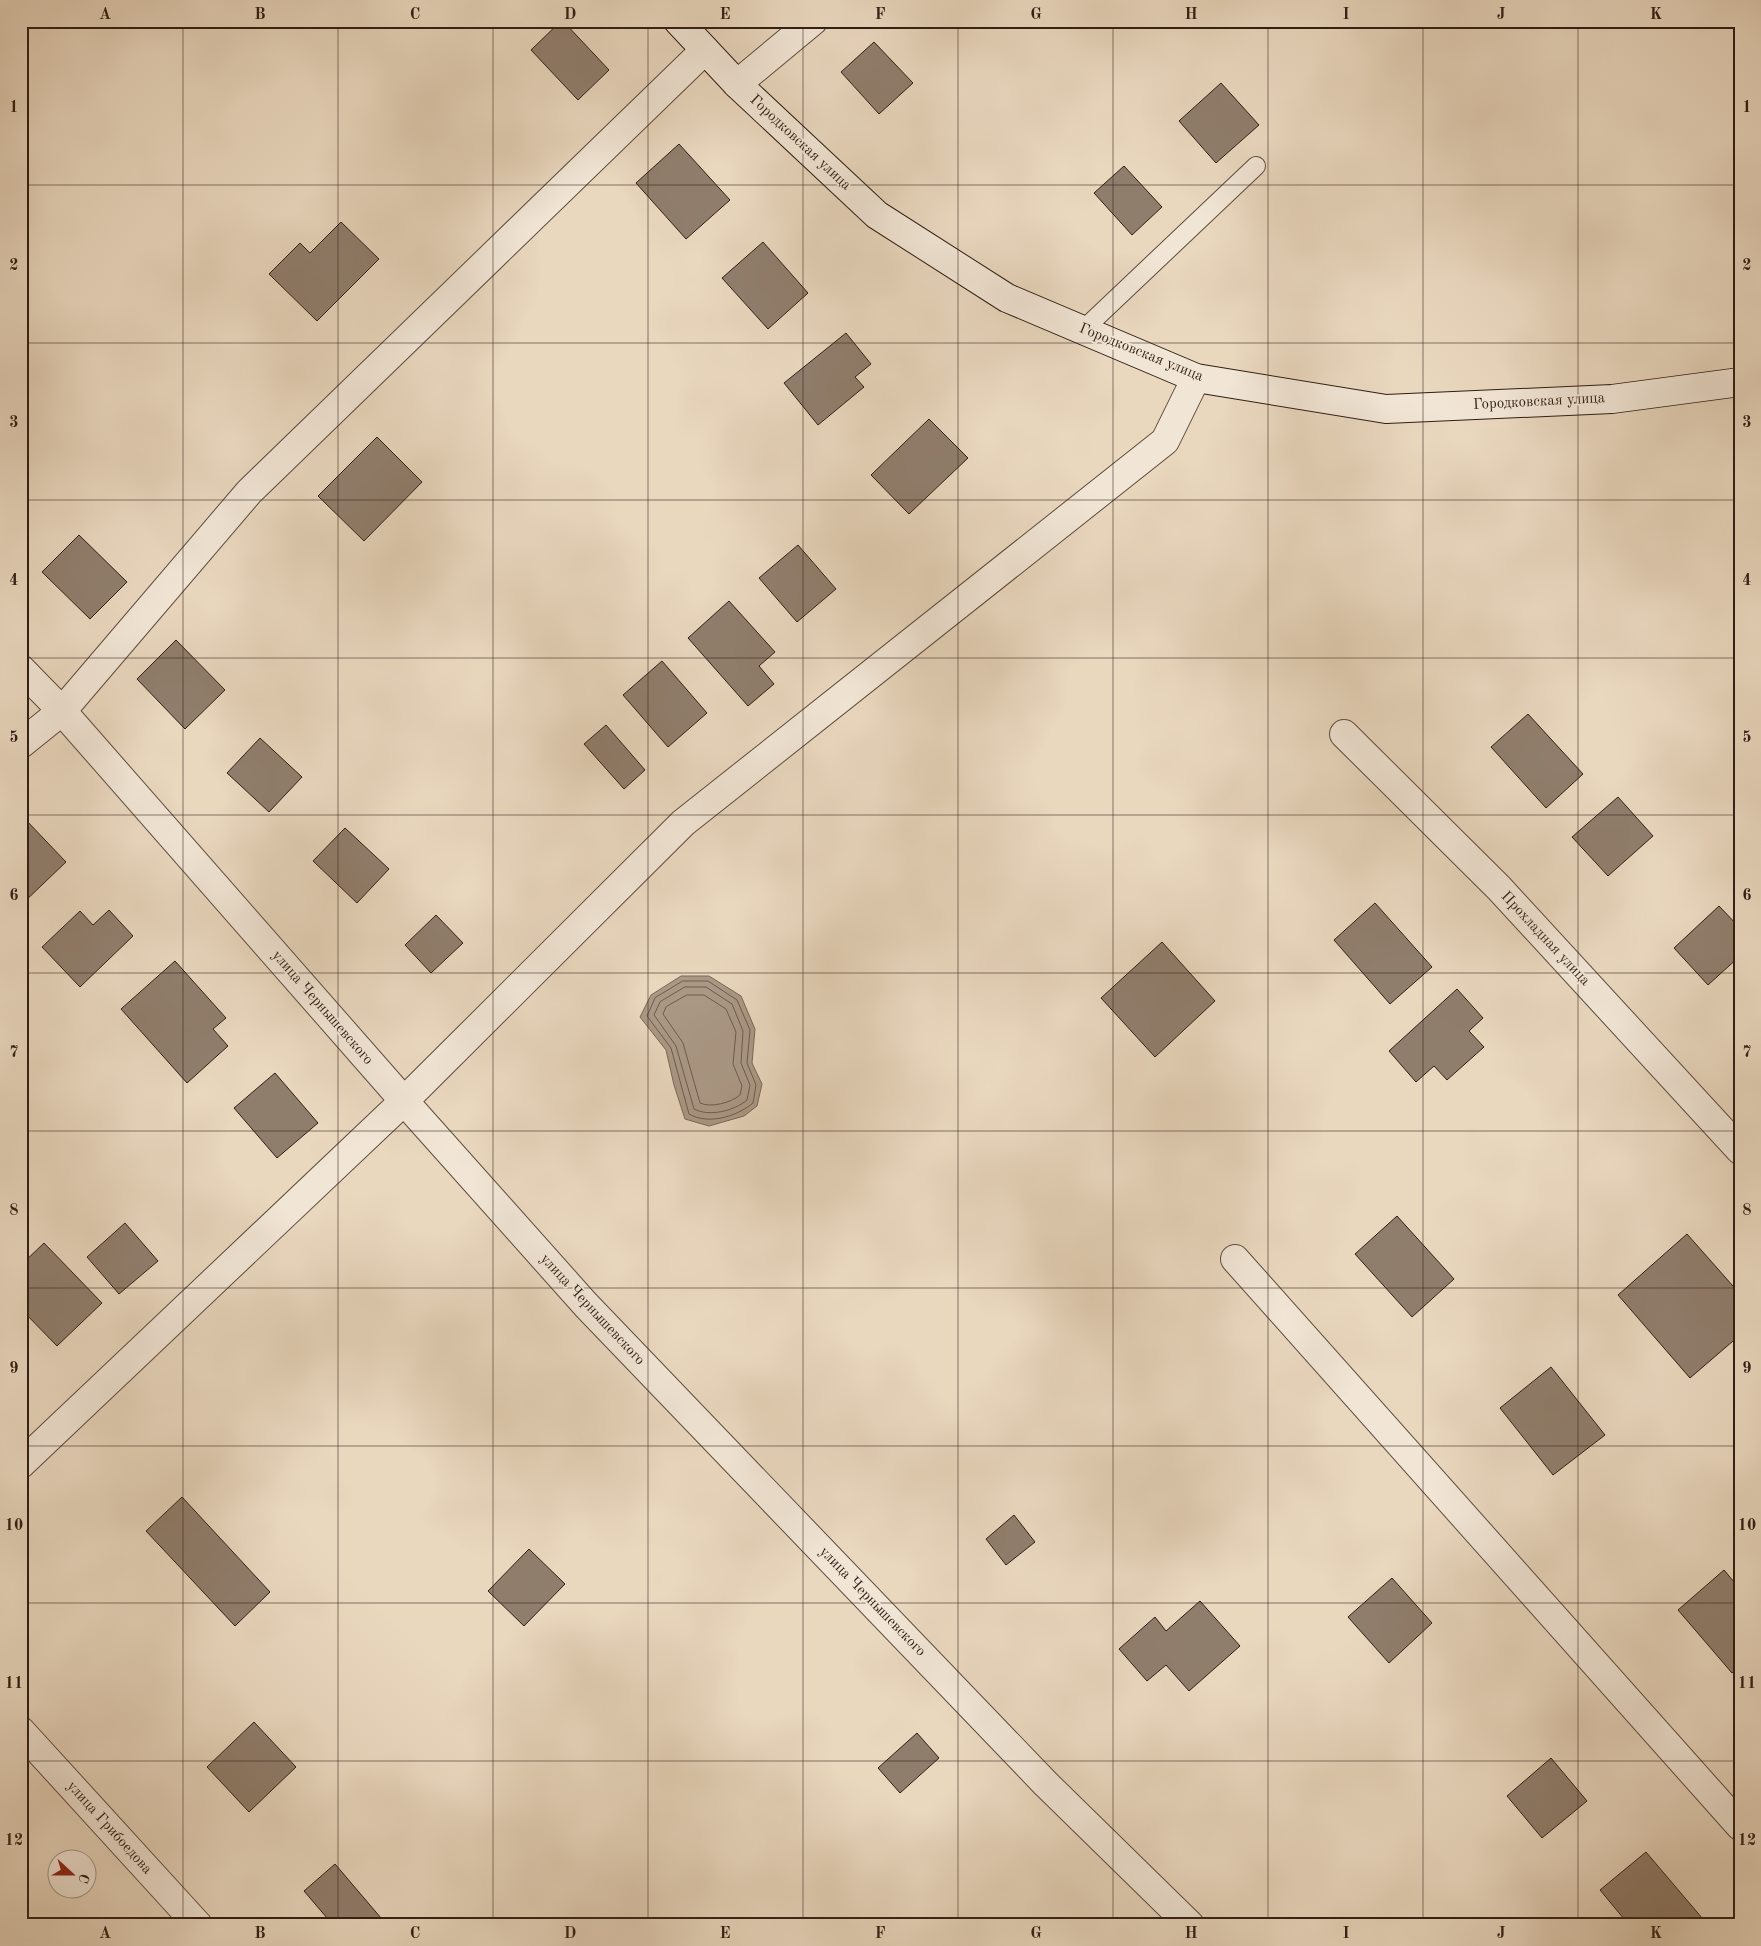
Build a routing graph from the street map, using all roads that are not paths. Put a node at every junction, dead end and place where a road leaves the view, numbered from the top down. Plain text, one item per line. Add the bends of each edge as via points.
1 (678, 21) edge
2 (813, 21) edge
3 (705, 50) junction
4 (737, 84) junction
5 (1256, 166) dead end
6 (1084, 330) junction
7 (1196, 378) junction
8 (1740, 382) edge
9 (21, 669) edge
10 (62, 711) junction
11 (1344, 734) dead end
12 (21, 744) edge
13 (404, 1101) junction
14 (1740, 1150) edge
15 (1235, 1260) dead end
16 (21, 1464) edge
17 (21, 1731) edge
18 (1740, 1826) edge
19 (198, 1925) edge
20 (1190, 1925) edge

1 - 3 street, Городковская улица
2 - 4 street
3 - 4 street, Городковская улица
3 - 10 street via 249,492
4 - 6 street, Городковская улица via 877,215 1007,298
5 - 6 lane
6 - 7 street, Городковская улица
7 - 8 street, Городковская улица via 1386,409 1612,399
7 - 13 street via 1164,441 683,823
9 - 10 street, улица Чернышевского
10 - 12 street
10 - 13 street, улица Чернышевского
11 - 14 street, Прохладная улица via 1498,888
13 - 16 street
13 - 20 street, улица Чернышевского via 586,1305 1045,1783
15 - 18 street
17 - 19 street, улица Грибоедова

